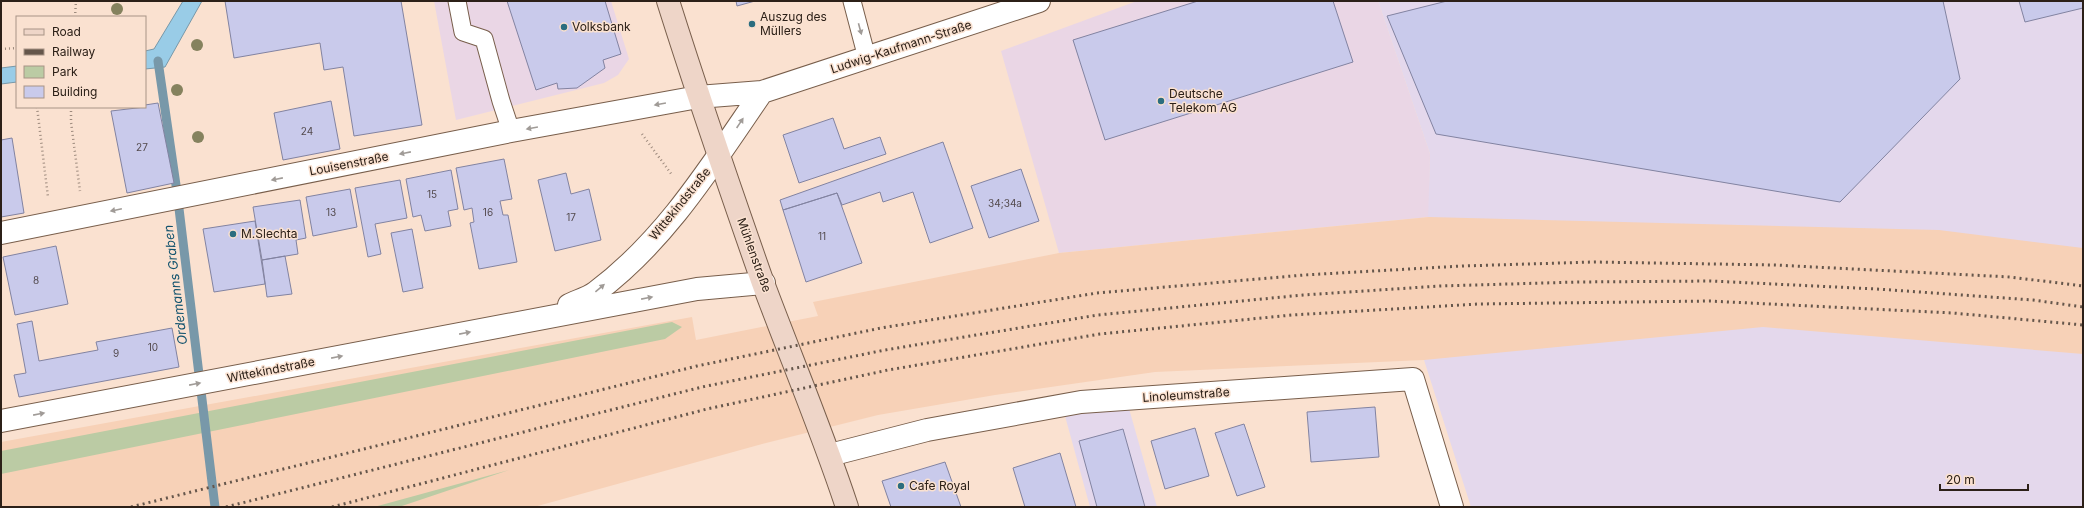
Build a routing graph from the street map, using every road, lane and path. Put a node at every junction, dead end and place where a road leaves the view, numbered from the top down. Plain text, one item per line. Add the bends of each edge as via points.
1 (76, 1) edge
2 (457, 1) edge
3 (668, 1) edge
4 (852, 1) edge
5 (1039, 1) edge
6 (75, 16) edge
7 (16, 48) edge
8 (1, 49) edge
9 (867, 58) junction
10 (762, 92) junction
11 (698, 97) junction
12 (37, 108) edge
13 (71, 108) edge
14 (626, 110) junction
15 (511, 131) junction
16 (719, 155) junction
17 (687, 196) junction
18 (84, 217) junction
19 (51, 223) junction
20 (1, 233) edge
21 (764, 283) junction
22 (540, 319) junction
23 (1, 421) edge
24 (830, 455) junction
25 (847, 507) edge
26 (1452, 507) edge

1 - 6 path
2 - 15 lane via 463,32 484,39
3 - 11 main road, Mühlenstraße
4 -> 9 lane
5 - 9 street, Ludwig-Kaufmann-Straße
7 - 8 path
9 - 10 street, Ludwig-Kaufmann-Straße
10 - 11 street, Ludwig-Kaufmann-Straße
16 -> 10 street
11 -> 14 street, Louisenstraße
11 - 16 main road, Mühlenstraße
12 - 19 path
13 - 18 path
14 -> 15 street, Louisenstraße
14 - 17 path
15 -> 18 street, Louisenstraße
16 - 17 street, Wittekindstraße
16 - 21 main road, Mühlenstraße
22 -> 17 street, Wittekindstraße via 594,293 632,262 670,220
18 - 19 street, Louisenstraße
19 - 20 street, Louisenstraße
22 -> 21 street, Wittekindstraße via 697,289
21 - 24 main road, Mühlenstraße
23 -> 22 street, Wittekindstraße
24 - 25 main road, Mühlenstraße
24 - 26 street, Linoleumstraße via 927,430 1081,402 1413,379

